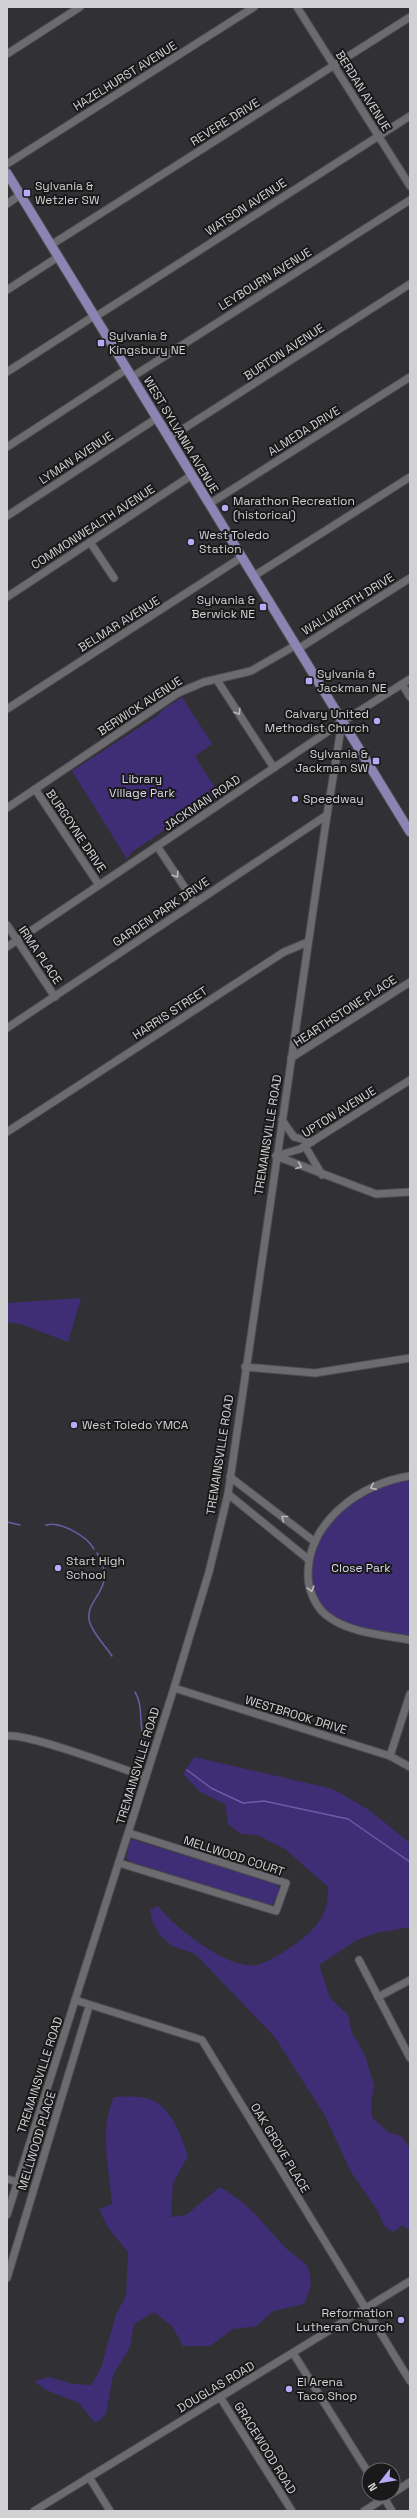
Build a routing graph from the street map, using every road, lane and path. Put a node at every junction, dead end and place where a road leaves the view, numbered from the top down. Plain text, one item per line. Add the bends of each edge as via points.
1 (80, 7) edge
2 (254, 7) edge
3 (297, 7) edge
4 (410, 17) edge
5 (7, 54) edge
6 (334, 65) junction
7 (410, 116) edge
8 (378, 136) junction
9 (7, 164) edge
10 (7, 173) edge
11 (410, 186) edge
12 (20, 195) junction
13 (410, 200) edge
14 (7, 204) edge
15 (51, 245) junction
16 (58, 257) junction
17 (410, 284) edge
18 (7, 290) edge
19 (94, 316) junction
20 (127, 369) junction
21 (7, 372) edge
22 (410, 376) edge
23 (132, 377) junction
24 (157, 418) junction
25 (169, 438) junction
26 (7, 447) edge
27 (192, 475) junction
28 (410, 477) edge
29 (209, 504) junction
30 (7, 516) edge
31 (90, 542) junction
32 (242, 557) junction
33 (254, 576) junction
34 (114, 578) dead end
35 (410, 578) edge
36 (7, 597) edge
37 (297, 647) junction
38 (410, 679) edge
39 (217, 680) junction
40 (402, 684) junction
41 (410, 697) edge
42 (7, 709) edge
43 (342, 722) junction
44 (274, 768) junction
45 (34, 789) junction
46 (7, 808) edge
47 (327, 815) junction
48 (410, 832) edge
49 (157, 846) junction
50 (100, 885) junction
51 (195, 903) junction
52 (7, 925) edge
53 (17, 940) junction
54 (308, 942) junction
55 (7, 947) edge
56 (410, 982) edge
57 (55, 996) junction
58 (7, 1028) edge
59 (291, 1058) junction
60 (410, 1080) edge
61 (282, 1120) junction
62 (7, 1132) edge
63 (312, 1142) junction
64 (305, 1146) junction
65 (276, 1156) junction
66 (322, 1175) junction
67 (410, 1192) edge
68 (410, 1358) edge
69 (245, 1367) junction
70 (410, 1476) edge
71 (230, 1477) junction
72 (228, 1494) junction
73 (315, 1542) junction
74 (308, 1558) junction
75 (410, 1640) edge
76 (174, 1688) junction
77 (410, 1694) edge
78 (8, 1736) edge
79 (390, 1756) junction
80 (410, 1767) edge
81 (146, 1777) junction
82 (129, 1833) junction
83 (119, 1863) junction
84 (359, 1960) dead end
85 (410, 1980) edge
86 (378, 1997) junction
87 (75, 2000) junction
88 (88, 2010) dead end
89 (410, 2058) edge
90 (7, 2179) edge
91 (17, 2182) junction
92 (7, 2215) edge
93 (7, 2278) edge
94 (410, 2281) edge
95 (365, 2309) junction
96 (292, 2353) junction
97 (410, 2381) edge
98 (220, 2397) junction
99 (361, 2462) edge
100 (89, 2477) junction
101 (410, 2482) edge
102 (401, 2488) edge
103 (375, 2502) edge
104 (387, 2502) edge
105 (34, 2511) edge
106 (110, 2511) edge
107 (292, 2511) edge
108 (364, 2511) edge
109 (392, 2511) edge

1 - 5 street
2 - 9 street, HAZELHURST AVENUE
3 - 6 street, BERDAN AVENUE
4 - 6 street, REVERE DRIVE
6 - 8 street, BERDAN AVENUE
6 - 15 street, REVERE DRIVE
7 - 8 street, WATSON AVENUE
8 - 11 street, BERDAN AVENUE
8 - 19 street, WATSON AVENUE
10 - 12 main road, WEST SYLVANIA AVENUE
12 - 14 street
12 - 15 main road, WEST SYLVANIA AVENUE
13 - 23 street, LEYBOURN AVENUE
15 - 16 main road, WEST SYLVANIA AVENUE
16 - 18 street
16 - 19 main road, WEST SYLVANIA AVENUE
17 - 25 street, BURTON AVENUE
19 - 20 main road, WEST SYLVANIA AVENUE
19 - 21 street, WATSON AVENUE
20 - 23 main road, WEST SYLVANIA AVENUE
20 - 26 street
22 - 29 street, ALMEDA DRIVE
23 - 24 main road, WEST SYLVANIA AVENUE
24 - 25 main road, WEST SYLVANIA AVENUE
24 - 30 street, LYMAN AVENUE
25 - 27 main road, WEST SYLVANIA AVENUE
27 - 29 main road, WEST SYLVANIA AVENUE
27 - 31 street, COMMONWEALTH AVENUE
28 - 33 street
29 - 32 main road, WEST SYLVANIA AVENUE
31 - 34 street
31 - 36 street, COMMONWEALTH AVENUE
32 - 33 main road, WEST SYLVANIA AVENUE
32 - 42 street, BELMAR AVENUE
33 - 37 main road, WEST SYLVANIA AVENUE
35 - 37 street, WALLWERTH DRIVE
37 - 39 street, BERWICK AVENUE via 257,669
37 - 43 main road, WEST SYLVANIA AVENUE
38 - 40 street, JACKMAN ROAD
39 -> 44 street
39 - 45 street, BERWICK AVENUE via 196,684 178,693
40 - 41 street
40 - 43 street, JACKMAN ROAD
43 - 44 street, JACKMAN ROAD
43 - 47 street, TREMAINSVILLE ROAD
43 - 48 main road, WEST SYLVANIA AVENUE
44 - 49 street, JACKMAN ROAD
45 - 46 street, BERWICK AVENUE
45 - 50 street, BURGOYNE DRIVE
47 - 51 street, GARDEN PARK DRIVE
47 - 54 street, TREMAINSVILLE ROAD
49 - 50 street, JACKMAN ROAD
49 -> 51 street
50 - 53 street, JACKMAN ROAD
51 - 57 street, GARDEN PARK DRIVE
52 - 53 street, IRMA PLACE
53 - 55 street, JACKMAN ROAD
53 - 57 street, IRMA PLACE
54 - 59 street, TREMAINSVILLE ROAD
54 - 62 street, HARRIS STREET via 284,952
56 - 59 street, HEARTHSTONE PLACE
57 - 58 street, GARDEN PARK DRIVE
59 - 61 street, TREMAINSVILLE ROAD
60 - 63 street, UPTON AVENUE
61 - 63 street via 294,1137
61 - 65 street, TREMAINSVILLE ROAD
63 - 64 street, UPTON AVENUE
64 - 65 street, UPTON AVENUE
64 - 66 street
65 -> 66 street
65 - 69 street, TREMAINSVILLE ROAD
66 - 67 street via 376,1194
68 - 69 street via 315,1373
69 - 71 street, TREMAINSVILLE ROAD
70 -> 73 street via 379,1485 345,1504 324,1526
71 - 72 street, TREMAINSVILLE ROAD
73 -> 71 street
72 - 74 street
72 - 76 street, TREMAINSVILLE ROAD via 209,1572
73 - 74 street
74 -> 75 street via 310,1591 324,1614 344,1625
76 - 79 street, WESTBROOK DRIVE
76 - 81 street, TREMAINSVILLE ROAD
77 - 79 street
78 - 81 street via 41,1743
79 - 80 street, WESTBROOK DRIVE
81 - 82 street, TREMAINSVILLE ROAD
82 - 83 street, TREMAINSVILLE ROAD
82 - 83 street, MELLWOOD COURT via 286,1883 276,1912
83 - 87 street, TREMAINSVILLE ROAD
84 - 86 street
85 - 86 street
86 - 89 street
87 - 91 street, TREMAINSVILLE ROAD
87 - 95 street, OAK GROVE PLACE via 202,2040
88 - 93 street, MELLWOOD PLACE
90 - 91 street
91 - 92 street, TREMAINSVILLE ROAD
94 - 95 street, DOUGLAS ROAD
95 - 96 street, DOUGLAS ROAD
95 - 97 street, OAK GROVE PLACE
96 - 98 street, DOUGLAS ROAD
96 - 99 street
98 - 100 street, DOUGLAS ROAD
98 - 107 street, GRACEWOOD ROAD
100 - 105 street, DOUGLAS ROAD
100 - 106 street
101 - 102 street
103 - 108 street
104 - 109 street

